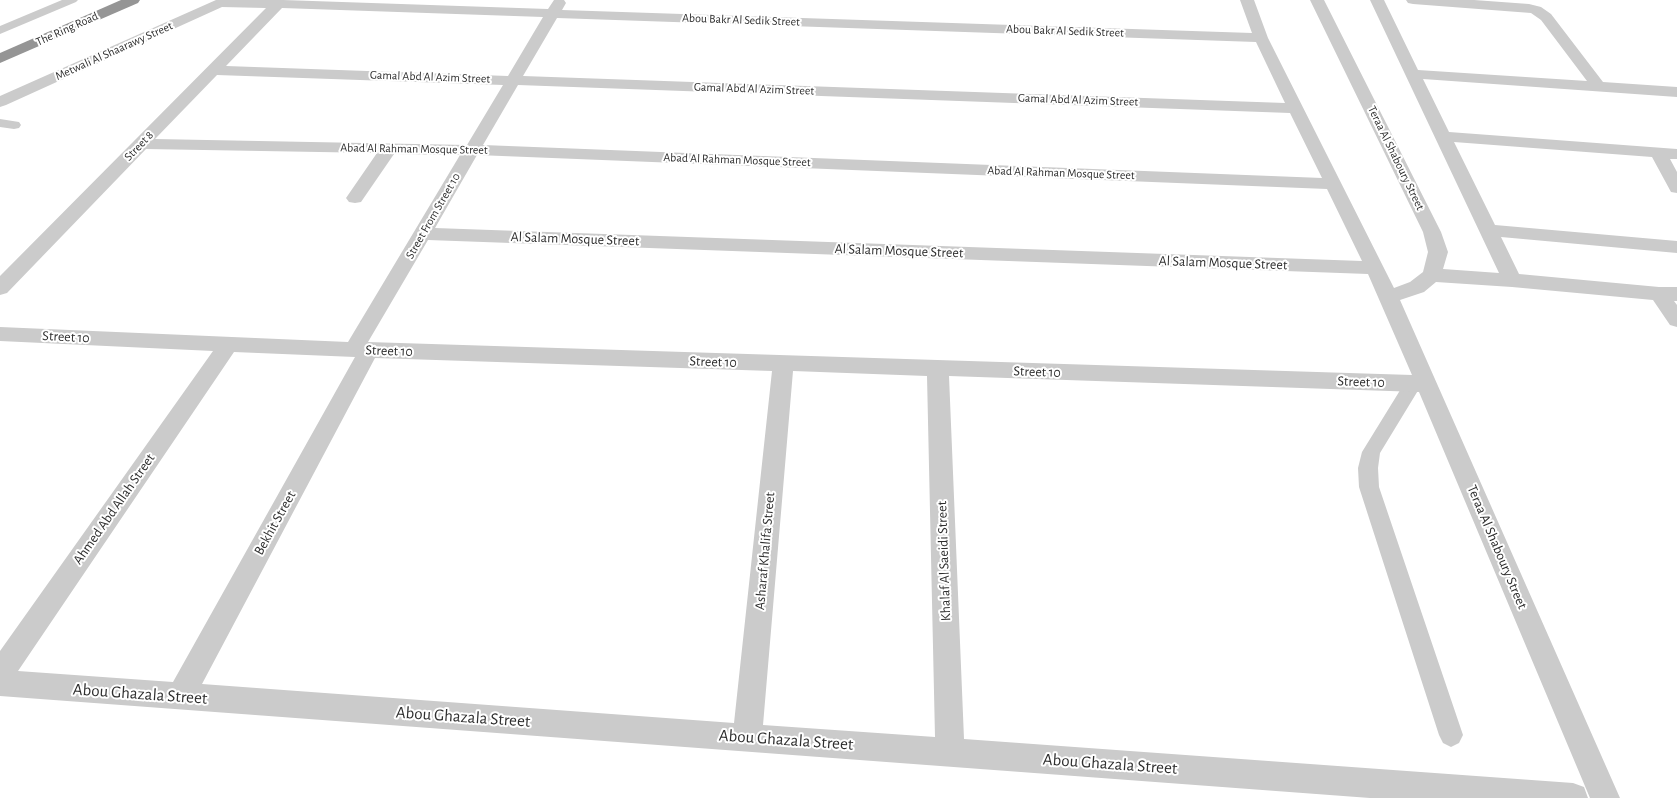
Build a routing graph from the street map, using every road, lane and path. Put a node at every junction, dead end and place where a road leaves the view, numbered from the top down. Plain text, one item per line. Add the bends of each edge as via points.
1 (72, 0) edge
2 (133, 0) edge
3 (1247, 0) edge
4 (1317, 0) edge
5 (1377, 0) edge
6 (1414, 0) edge
7 (224, 1) edge
8 (278, 4) junction
9 (557, 6) edge
10 (0, 30) edge
11 (1261, 38) junction
12 (0, 58) edge
13 (213, 70) junction
14 (1412, 74) junction
15 (513, 80) junction
16 (1599, 87) junction
17 (1677, 92) edge
18 (0, 102) edge
19 (1295, 108) junction
20 (0, 123) edge
21 (14, 125) dead end
22 (1442, 136) junction
23 (141, 144) junction
24 (389, 148) junction
25 (472, 150) junction
26 (1658, 153) junction
27 (1677, 154) edge
28 (1333, 184) junction
29 (1677, 188) edge
30 (355, 198) dead end
31 (1488, 230) junction
32 (423, 234) junction
33 (1671, 246) edge
34 (1677, 264) edge
35 (1375, 268) junction
36 (1432, 275) junction
37 (1512, 280) junction
38 (0, 288) edge
39 (1668, 294) edge
40 (1389, 297) junction
41 (1677, 320) edge
42 (0, 334) edge
43 (228, 345) junction
44 (362, 350) junction
45 (783, 364) junction
46 (938, 369) junction
47 (1420, 384) junction
48 (0, 674) edge
49 (0, 683) edge
50 (180, 697) junction
51 (1451, 735) dead end
52 (747, 738) junction
53 (950, 752) junction
54 (1573, 798) edge
55 (1605, 798) edge

1 - 10 lane
2 - 12 highway, The Ring Road
3 - 11 street, Teraa Al Shaboury Street
4 - 36 street, Teraa Al Shaboury Street via 1432,232 1438,252
5 - 14 street
6 - 16 street via 1536,10 1546,17
7 - 8 street, Abou Bakr Al Sedik Street
7 - 18 street, Metwali Al Shaarawy Street
8 - 9 street, Abou Bakr Al Sedik Street
8 - 13 street, Street 8
9 - 11 street, Abou Bakr Al Sedik Street
9 - 15 street, Street From Street 10
11 - 19 street, Teraa Al Shaboury Street
13 - 15 street, Gamal Abd Al Azim Street
13 - 23 street, Street 8
14 - 16 street
14 - 22 street
15 - 19 street, Gamal Abd Al Azim Street
15 - 25 street, Street From Street 10
16 - 17 street
19 - 28 street, Teraa Al Shaboury Street
20 - 21 lane
22 - 26 street
22 - 31 street
23 - 24 street, Abad Al Rahman Mosque Street
23 - 38 street, Street 8
24 - 25 street, Abad Al Rahman Mosque Street
24 - 30 street
25 - 28 street, Abad Al Rahman Mosque Street
25 - 32 street, Street From Street 10
26 - 27 street
26 - 29 street
28 - 35 street, Teraa Al Shaboury Street
31 - 33 street
31 - 37 street
32 - 35 street, Al Salam Mosque Street
32 - 44 street, Street From Street 10
33 - 34 street
35 - 40 street, Teraa Al Shaboury Street
36 - 37 street
36 - 40 street via 1417,287
37 - 39 street
39 - 41 street
40 - 47 street, Teraa Al Shaboury Street
42 - 43 street, Street 10
43 - 44 street, Street 10
43 - 48 street, Ahmed Abd Allah Street
44 - 45 street, Street 10
44 - 50 street, Bekhit Street
45 - 46 street, Street 10
45 - 52 street, Asharaf Khalifa Street
46 - 47 street, Street 10
46 - 53 street, Khalaf Al Saeidi Street
47 - 51 lane via 1372,452 1368,468 1369,487
47 - 55 street, Teraa Al Shaboury Street
49 - 50 street, Abou Ghazala Street
50 - 52 street, Abou Ghazala Street
52 - 53 street, Abou Ghazala Street
53 - 54 street, Abou Ghazala Street

